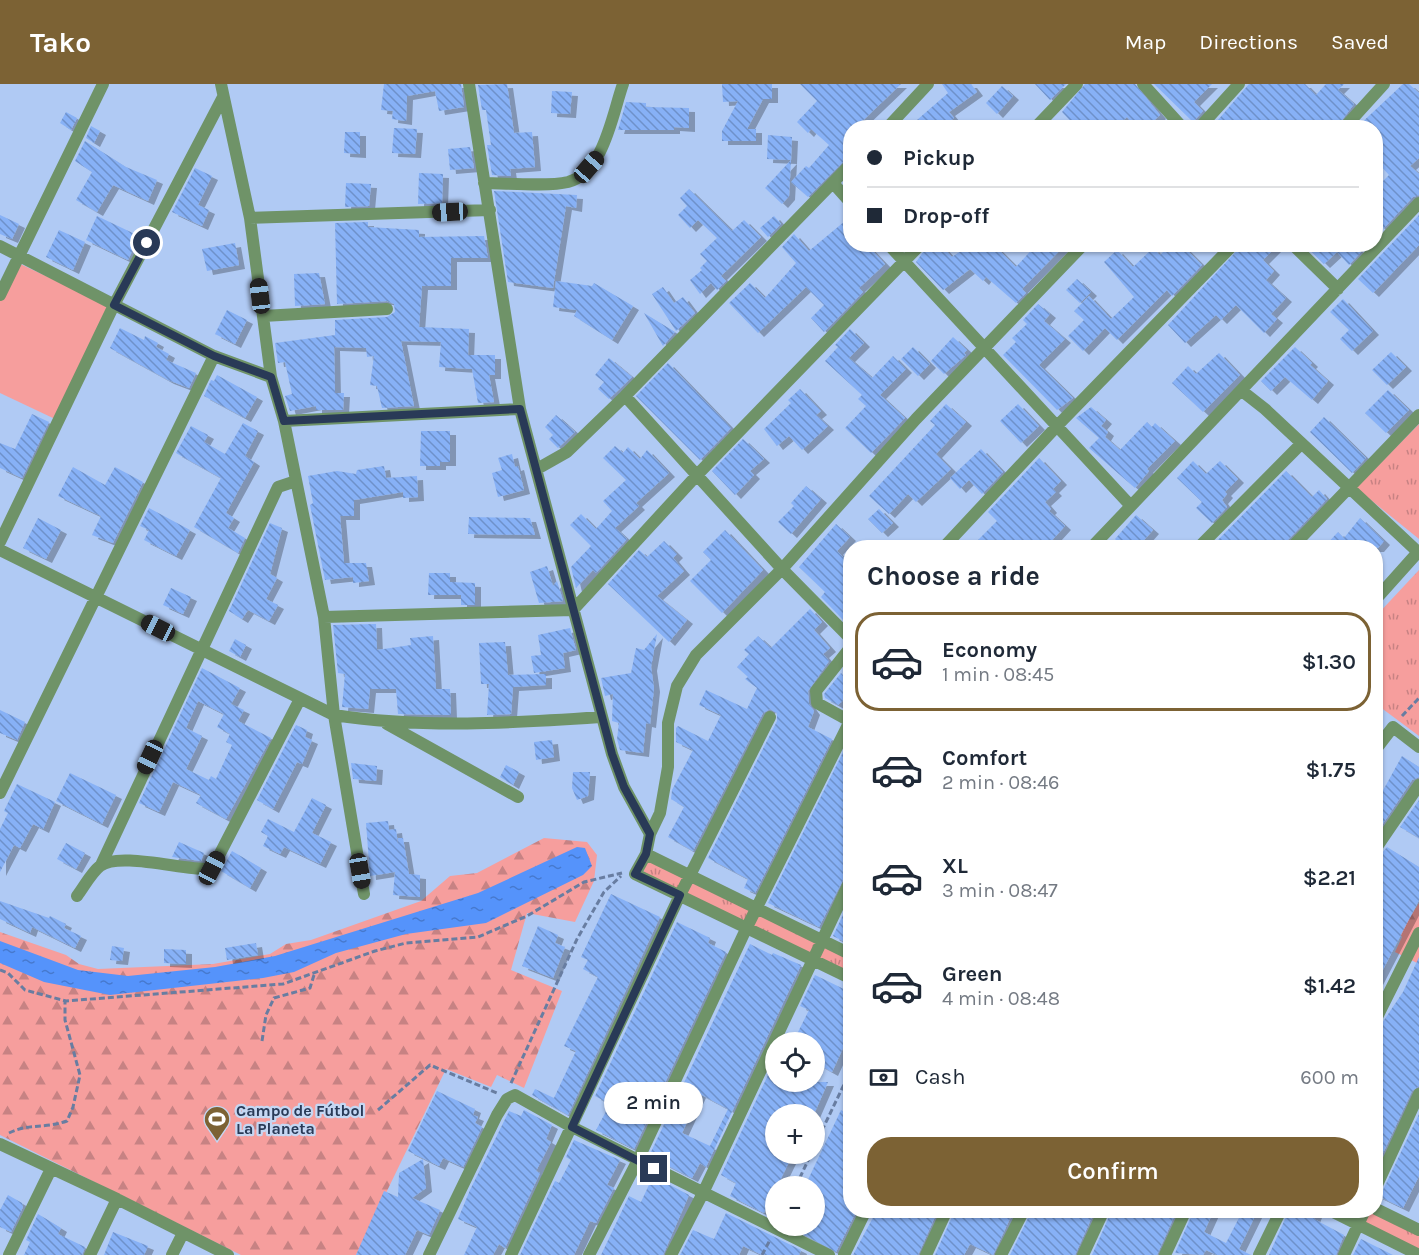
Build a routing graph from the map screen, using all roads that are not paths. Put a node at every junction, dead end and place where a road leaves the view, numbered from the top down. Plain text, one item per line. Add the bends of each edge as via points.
1 (103, 84) edge
2 (221, 84) edge
3 (469, 84) edge
4 (622, 84) edge
5 (928, 84) edge
6 (1077, 84) edge
7 (1143, 84) edge
8 (1239, 84) edge
9 (1384, 84) edge
10 (223, 97) junction
11 (894, 120) edge
12 (1043, 120) edge
13 (1177, 120) edge
14 (1206, 120) edge
15 (1351, 120) edge
16 (843, 172) edge
17 (484, 183) junction
18 (833, 183) junction
19 (843, 194) edge
20 (1419, 203) edge
21 (490, 210) junction
22 (250, 218) junction
23 (1383, 241) edge
24 (0, 246) edge
25 (895, 252) edge
26 (913, 252) edge
27 (1076, 252) edge
28 (1226, 252) edge
29 (1300, 252) edge
30 (1373, 252) edge
31 (21, 255) junction
32 (904, 262) junction
33 (1338, 289) junction
34 (0, 295) edge
35 (114, 305) junction
36 (387, 309) dead end
37 (263, 316) junction
38 (983, 347) junction
39 (214, 356) junction
40 (271, 377) junction
41 (1242, 392) junction
42 (625, 396) junction
43 (520, 409) junction
44 (1419, 415) edge
45 (284, 421) junction
46 (1058, 424) junction
47 (1301, 444) junction
48 (537, 469) junction
49 (698, 474) junction
50 (296, 481) junction
51 (1348, 487) junction
52 (1130, 505) junction
53 (950, 540) edge
54 (1103, 540) edge
55 (1206, 540) edge
56 (1299, 540) edge
57 (0, 542) edge
58 (0, 550) edge
59 (782, 569) junction
60 (1383, 591) edge
61 (96, 597) junction
62 (573, 610) junction
63 (324, 617) junction
64 (843, 631) edge
65 (200, 649) junction
66 (843, 657) edge
67 (300, 699) junction
68 (334, 715) junction
69 (602, 717) junction
70 (770, 717) dead end
71 (843, 717) edge
72 (386, 723) junction
73 (843, 735) edge
74 (1383, 740) edge
75 (1419, 747) edge
76 (1419, 784) edge
77 (0, 793) edge
78 (519, 797) dead end
79 (650, 834) junction
80 (1383, 838) edge
81 (646, 854) junction
82 (101, 865) junction
83 (691, 876) junction
84 (364, 894) dead end
85 (680, 895) junction
86 (77, 896) dead end
87 (843, 896) edge
88 (757, 908) junction
89 (747, 927) junction
90 (1419, 933) edge
91 (822, 940) junction
92 (843, 950) edge
93 (814, 960) junction
94 (843, 974) edge
95 (1383, 1005) edge
96 (1419, 1094) edge
97 (572, 1127) junction
98 (0, 1144) edge
99 (638, 1160) junction
100 (51, 1169) junction
101 (1383, 1172) edge
102 (703, 1193) junction
103 (117, 1198) junction
104 (1383, 1212) edge
105 (862, 1218) edge
106 (943, 1218) edge
107 (1020, 1218) edge
108 (1100, 1218) edge
109 (1182, 1218) edge
110 (1277, 1218) edge
111 (1344, 1218) edge
112 (1361, 1218) edge
113 (1358, 1225) junction
114 (1419, 1230) edge
115 (183, 1233) junction
116 (9, 1255) edge
117 (90, 1255) edge
118 (172, 1255) edge
119 (228, 1255) edge
120 (429, 1255) edge
121 (511, 1255) edge
122 (589, 1255) edge
123 (670, 1255) edge
124 (828, 1255) edge
125 (844, 1255) edge
126 (926, 1255) edge
127 (1001, 1255) edge
128 (1083, 1255) edge
129 (1165, 1255) edge
130 (1259, 1255) edge
131 (1344, 1255) edge
132 (1419, 1255) edge

1 - 31 street
2 - 10 street
3 - 17 street
4 - 17 street via 598,157 580,177 566,183
5 - 11 street
6 - 12 street
7 - 13 street
8 - 14 street
9 - 15 street
10 - 22 street
10 - 35 street
16 - 18 street
17 - 21 street
18 - 19 street
18 - 42 street
20 - 23 street
21 - 22 street
21 - 43 street
22 - 37 street
24 - 31 street
25 - 32 street
26 - 32 street
27 - 38 street
28 - 46 street
29 - 33 street
30 - 33 street
31 - 34 street
31 - 35 street
32 - 38 street
32 - 49 street
33 - 41 street
35 - 39 street
35 - 57 street
36 - 37 street
37 - 40 street
38 - 46 street
38 - 59 street
39 - 40 street
39 - 61 street
40 - 45 street
41 - 47 street
41 - 52 street
42 - 48 street via 567,452
42 - 49 street
43 - 45 street
43 - 48 street
44 - 51 street
45 - 50 street
46 - 52 street
46 - 53 street
47 - 51 street
47 - 55 street
48 - 62 street
49 - 59 street
49 - 62 street
50 - 63 street
50 - 65 street via 278,487
51 - 56 street
51 - 60 street via 1418,552
52 - 54 street
58 - 61 street
59 - 64 street
59 - 79 street via 696,655 677,686 668,723 668,767 660,813
61 - 65 street
61 - 77 street
62 - 63 street
62 - 69 street
63 - 68 street
65 - 67 street
65 - 82 street
66 - 71 street via 814,697 817,703
67 - 68 street
67 - 82 street via 212,868 197,870 118,860
68 - 72 street
68 - 84 street
69 - 72 street via 488,725
69 - 79 street via 624,787
70 - 83 street
72 - 78 street
73 - 88 street
74 - 75 street via 1393,727
76 - 80 street
79 - 81 street
81 - 83 street
81 - 85 street via 635,874
82 - 86 street
83 - 85 street
83 - 88 street
85 - 89 street
85 - 97 street
87 - 91 street
88 - 89 street
88 - 91 street
89 - 93 street
89 - 99 street
90 - 95 street
91 - 92 street
91 - 93 street
93 - 94 street
93 - 102 street
96 - 101 street
97 - 99 street
97 - 120 street via 515,1095 510,1096
97 - 121 street
98 - 100 street
99 - 102 street
99 - 122 street
100 - 103 street
100 - 116 street
102 - 123 street
102 - 124 street
103 - 115 street
103 - 117 street
104 - 114 street
105 - 125 street
106 - 126 street
107 - 127 street
108 - 128 street
109 - 129 street
110 - 130 street
111 - 113 street
112 - 113 street
113 - 131 street
113 - 132 street
115 - 118 street
115 - 119 street

